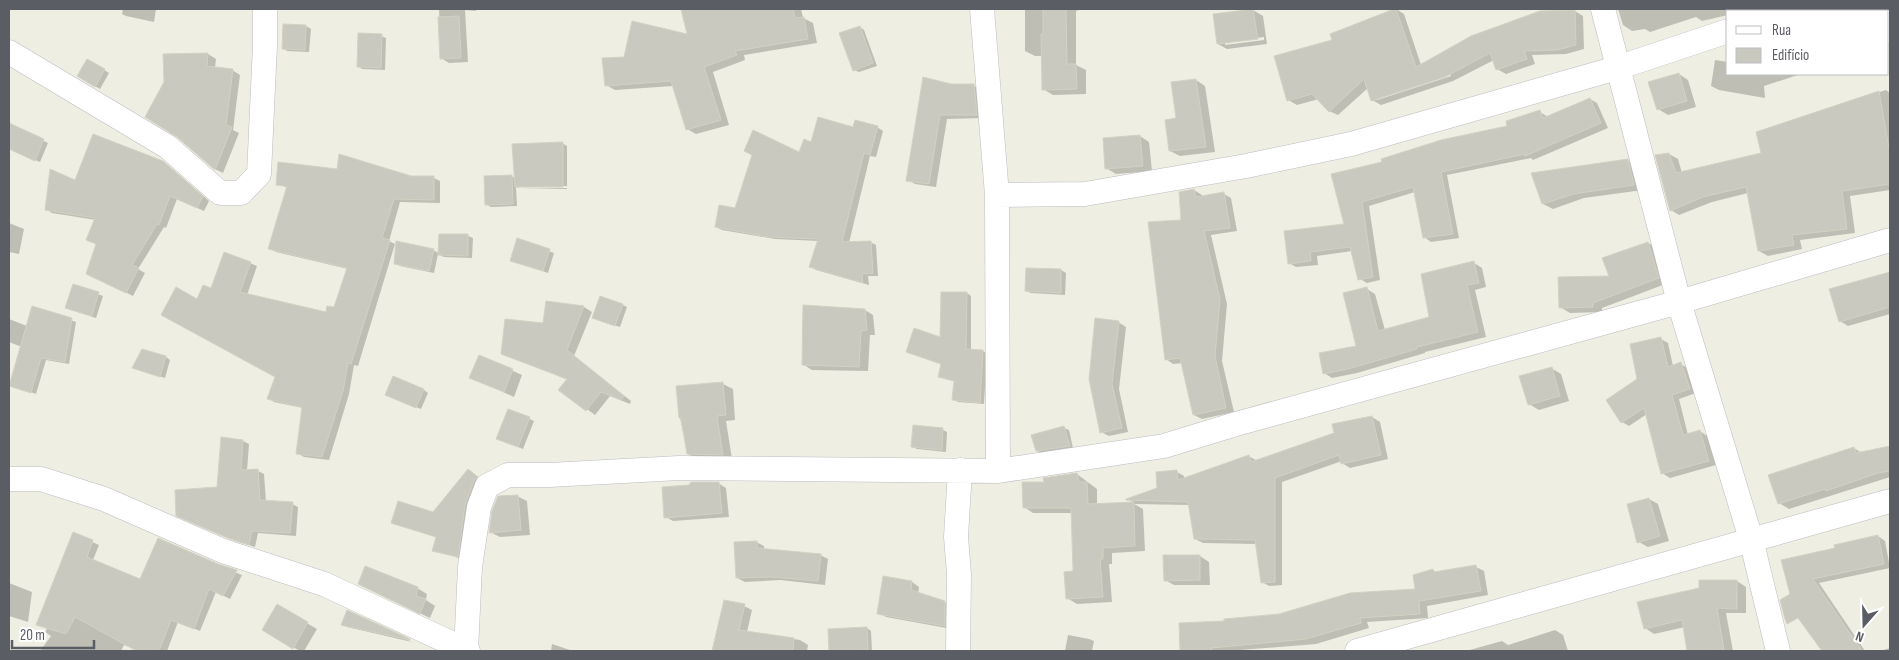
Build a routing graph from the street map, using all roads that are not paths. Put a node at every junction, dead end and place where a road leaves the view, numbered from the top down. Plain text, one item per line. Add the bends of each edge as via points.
1 (265, 9) edge
2 (982, 9) edge
3 (1602, 9) edge
4 (1726, 32) edge
5 (9, 52) edge
6 (1617, 68) junction
7 (997, 195) junction
8 (1890, 240) edge
9 (1679, 302) junction
10 (960, 470) junction
11 (998, 471) junction
12 (9, 479) edge
13 (1890, 501) edge
14 (1752, 539) junction
15 (467, 651) edge
16 (958, 651) edge
17 (1357, 651) edge
18 (1778, 651) edge

1 - 5 street via 259,174 241,193 220,193 168,146
2 - 7 street
3 - 6 street
4 - 6 street
6 - 7 street via 1351,144 1246,166 1086,194
6 - 9 street
7 - 11 street
8 - 9 street
9 - 11 street via 1164,446
9 - 14 street
10 - 11 street
10 - 15 street via 679,468 508,475 488,486 479,507 470,568
10 - 16 street via 956,537
12 - 15 street via 42,479 104,498 223,551 324,584
13 - 14 street
14 - 17 street
14 - 18 street

